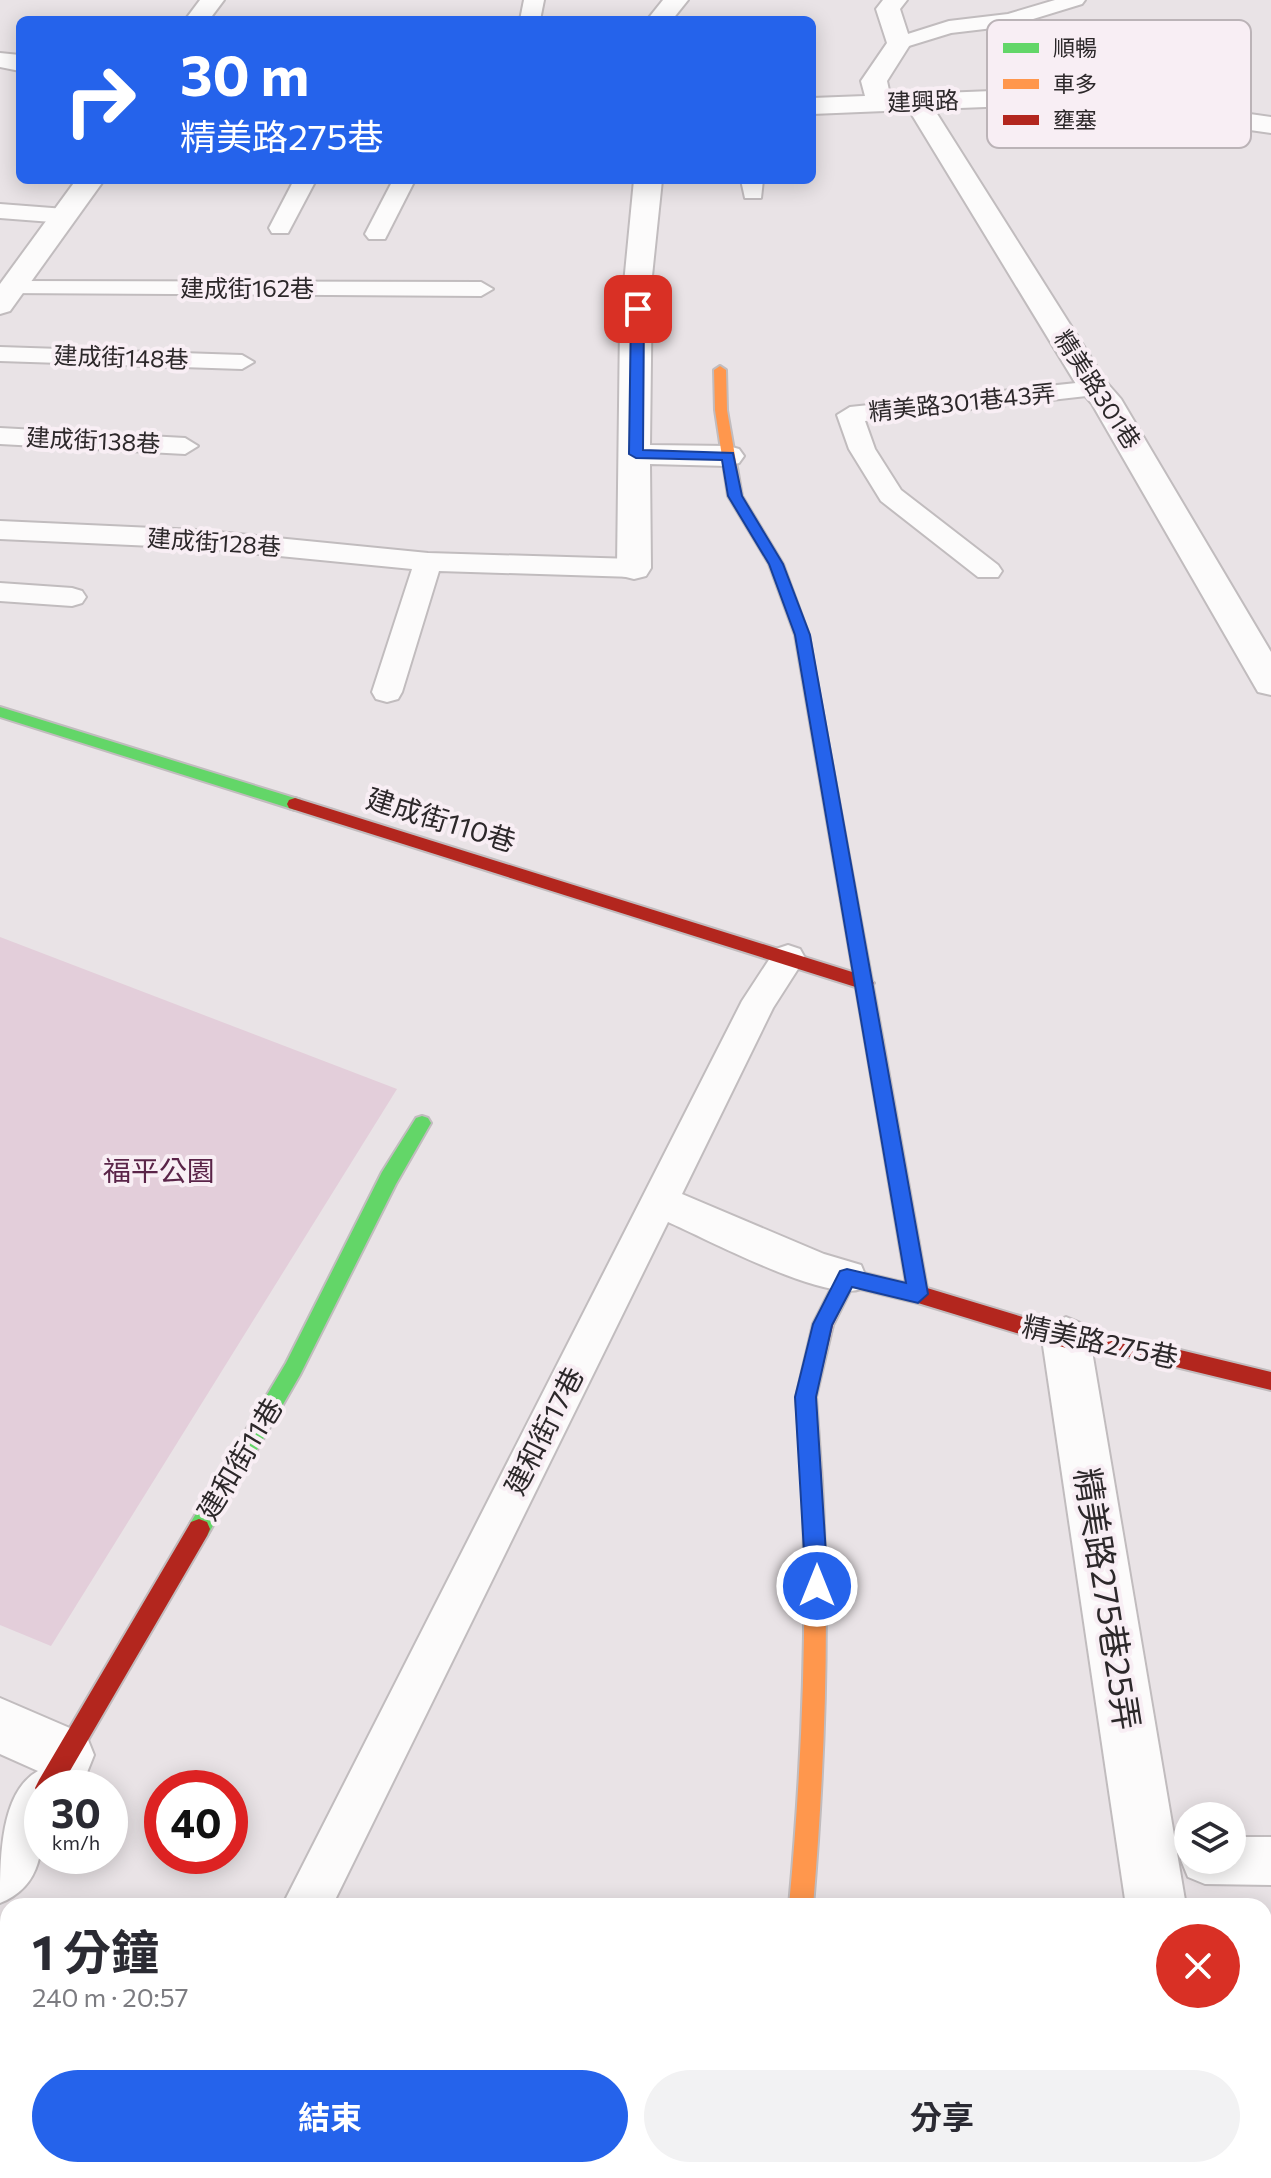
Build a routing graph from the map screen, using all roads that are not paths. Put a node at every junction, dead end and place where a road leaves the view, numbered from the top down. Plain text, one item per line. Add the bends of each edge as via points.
1 (676, 0) edge
2 (895, 0) edge
3 (1075, 0) edge
4 (662, 16) edge
5 (1010, 20) edge
6 (987, 23) edge
7 (899, 43) junction
8 (987, 99) edge
9 (917, 102) junction
10 (879, 103) junction
11 (816, 106) edge
12 (1251, 120) edge
13 (1271, 125) edge
14 (87, 184) edge
15 (303, 184) edge
16 (402, 184) edge
17 (647, 184) edge
18 (0, 211) edge
19 (65, 216) junction
20 (280, 228) dead end
21 (377, 234) dead end
22 (481, 289) dead end
23 (7, 296) edge
24 (0, 354) edge
25 (242, 362) dead end
26 (720, 370) dead end
27 (1095, 389) junction
28 (0, 436) edge
29 (185, 446) dead end
30 (636, 454) junction
31 (728, 456) junction
32 (0, 530) edge
33 (428, 562) junction
34 (634, 568) joint
35 (988, 571) dead end
36 (0, 592) edge
37 (72, 597) dead end
38 (1271, 683) edge
39 (387, 692) dead end
40 (0, 712) edge
41 (788, 958) junction
42 (865, 983) junction
43 (422, 1123) dead end
44 (659, 1201) junction
45 (847, 1277) junction
46 (918, 1294) junction
47 (1066, 1339) junction
48 (1271, 1381) edge
49 (0, 1726) edge
50 (42, 1770) edge
51 (58, 1770) edge
52 (24, 1831) edge
53 (1246, 1861) edge
54 (1271, 1861) edge
55 (0, 1874) edge
56 (1164, 1875) edge
57 (310, 1898) edge
58 (802, 1898) edge

1 - 4 street
2 - 7 street via 888,9
3 - 5 lane
6 - 7 lane via 949,27
7 - 10 street via 874,81
8 - 9 street, 建興路
9 - 10 street, 建興路
9 - 27 street, 精美路301巷
10 - 11 street, 建興路
12 - 13 street, 建興路
14 - 19 street
15 - 20 lane
16 - 21 lane
17 - 30 street via 641,226
18 - 19 lane
19 - 23 street
22 - 23 lane, 建成街162巷
24 - 25 lane, 建成街148巷
26 - 31 street
27 - 35 lane, 精美路301巷43弄 via 850,415 862,449 891,495
27 - 38 street, 精美路301巷
28 - 29 lane, 建成街138巷
30 - 31 street
30 - 34 street
31 - 42 street via 735,496 776,564 802,635
32 - 33 lane, 建成街128巷 via 197,539
33 - 34 lane, 建成街128巷
33 - 39 lane
36 - 37 lane
40 - 41 street, 建成街110巷
41 - 42 street, 建成街110巷
41 - 44 lane, 建和街17巷 via 759,1001
42 - 46 street
43 - 51 street, 建和街11巷 via 293,1369
44 - 45 lane, 精美路275巷 via 819,1270
44 - 57 lane, 建和街17巷
45 - 46 street, 精美路275巷
45 - 58 street via 823,1324 806,1397 817,1558 812,1785
46 - 47 street, 精美路275巷
47 - 48 street, 精美路275巷 via 1143,1350
47 - 56 street, 精美路275巷25弄
49 - 50 street
52 - 55 street, 建和街11巷
53 - 54 lane

